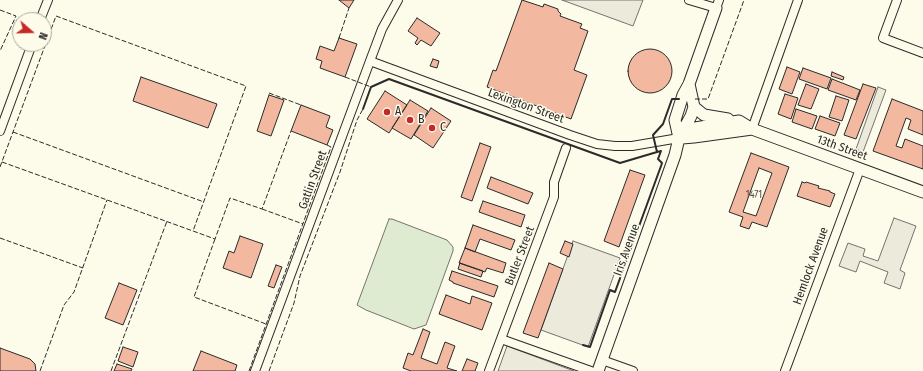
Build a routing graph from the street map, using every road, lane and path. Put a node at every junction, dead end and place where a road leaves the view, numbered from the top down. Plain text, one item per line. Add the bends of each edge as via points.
1 (48, 0) edge
2 (398, 0) edge
3 (689, 0) edge
4 (798, 0) edge
5 (897, 0) edge
6 (718, 4) edge
7 (43, 12) edge
8 (29, 52) edge
9 (923, 53) edge
10 (370, 61) junction
11 (689, 84) junction
12 (693, 105) junction
13 (739, 121) junction
14 (752, 129) junction
15 (0, 131) edge
16 (679, 138) junction
17 (566, 148) dead end
18 (860, 169) junction
19 (923, 192) edge
20 (501, 339) junction
21 (602, 360) junction
22 (255, 371) edge
23 (489, 371) edge
24 (591, 371) edge
25 (598, 371) edge
26 (633, 371) edge
27 (785, 371) edge

1 - 7 street
2 - 10 street, Gatlin Street via 382,29
3 - 6 street
4 - 14 street
5 - 9 street via 883,38
6 - 11 main road
8 - 15 street
10 - 16 street, Lexington Street via 597,144 632,146
10 - 22 street, Gatlin Street
11 - 12 main road
11 - 16 main road via 681,99 675,120
12 - 13 main road via 704,115
12 - 16 main road via 691,116
13 - 14 main road, 13th Street
13 - 16 main road via 695,128
14 - 16 main road, 13th Street
14 - 18 main road, 13th Street
16 - 21 main road, Iris Avenue
17 - 20 street, Butler Street via 554,182 554,198
18 - 19 main road, 13th Street
18 - 27 street, Hemlock Avenue
20 - 23 street, Butler Street
20 - 24 street
21 - 25 main road, Iris Avenue
21 - 26 street

